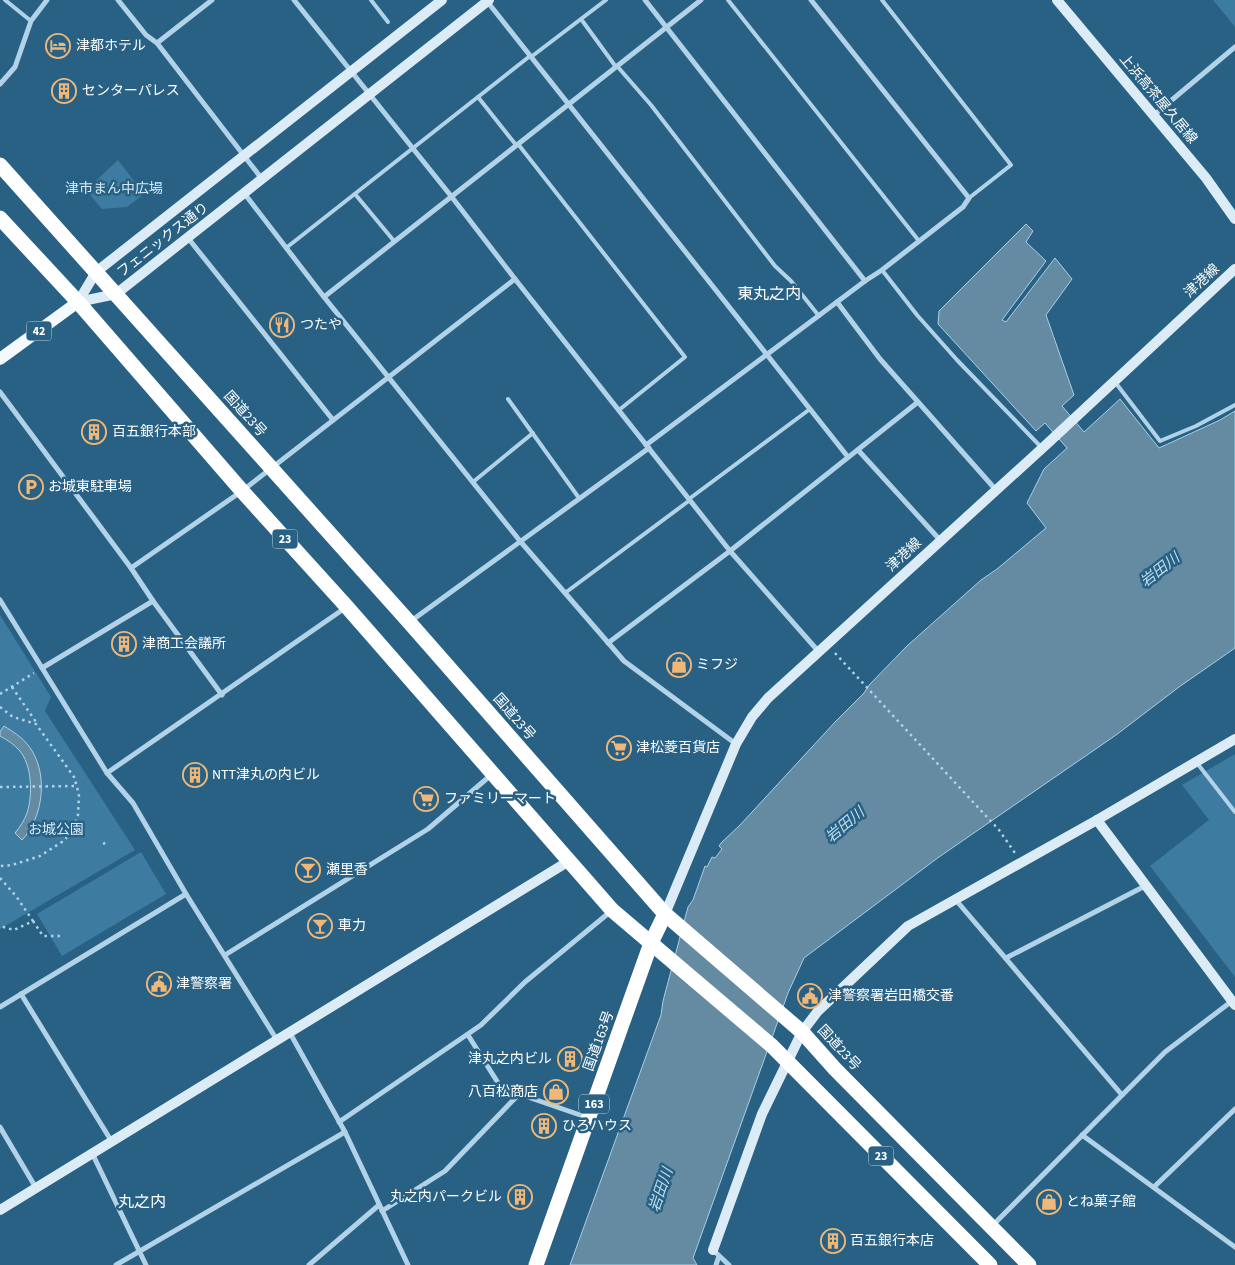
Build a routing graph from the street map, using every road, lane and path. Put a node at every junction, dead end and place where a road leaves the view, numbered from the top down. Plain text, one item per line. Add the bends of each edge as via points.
1 (5, 0) edge
2 (47, 0) edge
3 (118, 0) edge
4 (212, 0) edge
5 (294, 0) edge
6 (371, 0) edge
7 (442, 0) edge
8 (606, 0) edge
9 (645, 0) edge
10 (701, 0) edge
11 (728, 0) edge
12 (811, 0) edge
13 (882, 0) edge
14 (1057, 0) edge
15 (487, 1) edge
16 (581, 19) junction
17 (31, 21) junction
18 (388, 22) dead end
19 (666, 27) junction
20 (157, 43) junction
21 (1235, 46) edge
22 (531, 57) junction
23 (617, 66) junction
24 (351, 71) junction
25 (0, 84) edge
26 (370, 94) junction
27 (478, 97) junction
28 (568, 104) junction
29 (1154, 115) junction
30 (517, 144) junction
31 (413, 148) junction
32 (244, 156) junction
33 (0, 165) edge
34 (262, 179) junction
35 (244, 193) junction
36 (355, 194) junction
37 (451, 196) junction
38 (969, 198) junction
39 (0, 218) edge
40 (1235, 218) edge
41 (188, 237) junction
42 (394, 241) junction
43 (919, 241) junction
44 (286, 248) junction
45 (1235, 269) edge
46 (882, 270) junction
47 (96, 272) junction
48 (515, 280) junction
49 (865, 281) junction
50 (116, 294) junction
51 (324, 297) junction
52 (78, 302) junction
53 (837, 302) junction
54 (819, 316) junction
55 (767, 355) junction
56 (0, 359) edge
57 (390, 378) junction
58 (1112, 383) junction
59 (0, 392) edge
60 (508, 399) dead end
61 (918, 402) junction
62 (1235, 405) edge
63 (810, 409) junction
64 (619, 410) junction
65 (333, 420) junction
66 (532, 434) junction
67 (648, 446) junction
68 (1045, 446) junction
69 (858, 450) junction
70 (848, 457) junction
71 (271, 468) junction
72 (473, 482) junction
73 (996, 490) junction
74 (242, 491) junction
75 (579, 498) junction
76 (689, 500) junction
77 (940, 540) junction
78 (520, 541) junction
79 (730, 551) junction
80 (131, 568) junction
81 (565, 593) junction
82 (0, 600) edge
83 (153, 600) junction
84 (347, 607) junction
85 (409, 622) junction
86 (608, 643) junction
87 (823, 648) junction
88 (42, 668) junction
89 (12, 686) junction
90 (0, 694) edge
91 (222, 695) junction
92 (0, 707) edge
93 (36, 724) junction
94 (1235, 739) edge
95 (736, 744) junction
96 (1196, 761) junction
97 (493, 773) junction
98 (107, 774) junction
99 (76, 786) junction
100 (0, 787) edge
101 (1235, 812) edge
102 (1096, 820) junction
103 (569, 861) junction
104 (1022, 862) junction
105 (0, 866) edge
106 (0, 878) edge
107 (1145, 886) junction
108 (186, 894) junction
109 (955, 899) junction
110 (612, 910) junction
111 (671, 919) junction
112 (33, 922) junction
113 (0, 926) edge
114 (60, 936) dead end
115 (654, 946) junction
116 (225, 955) junction
117 (1006, 958) junction
118 (21, 994) junction
119 (1234, 1003) edge
120 (0, 1007) edge
121 (796, 1027) junction
122 (290, 1032) junction
123 (468, 1035) junction
124 (277, 1040) junction
125 (788, 1062) junction
126 (519, 1094) junction
127 (1122, 1095) junction
128 (1235, 1110) edge
129 (589, 1118) junction
130 (339, 1122) junction
131 (0, 1127) edge
132 (345, 1132) junction
133 (1082, 1135) junction
134 (112, 1142) junction
135 (93, 1154) junction
136 (1154, 1187) junction
137 (36, 1188) junction
138 (381, 1208) junction
139 (0, 1210) edge
140 (991, 1226) junction
141 (1235, 1247) edge
142 (140, 1251) junction
143 (716, 1253) junction
144 (116, 1265) edge
145 (146, 1265) edge
146 (309, 1265) edge
147 (408, 1265) edge
148 (536, 1265) edge
149 (716, 1265) edge
150 (729, 1265) edge
151 (990, 1265) edge
152 (1029, 1265) edge

1 - 17 lane
2 - 17 street
3 - 20 street via 146,35
4 - 20 street
5 - 24 street
6 - 18 lane
7 - 24 street, フェニックス通り
8 - 16 lane
9 - 19 street
10 - 19 street
11 - 43 lane
12 - 38 street
13 - 38 lane via 1011,165
14 - 29 street, 上浜高茶屋久居線
15 - 22 street
15 - 26 street, フェニックス通り
16 - 22 lane
16 - 23 lane
17 - 25 street via 15,67
19 - 23 street
19 - 49 street
20 - 32 street
21 - 29 street
22 - 27 lane
22 - 28 street
23 - 28 street
23 - 54 lane via 651,105 775,266
24 - 26 street
24 - 32 street, フェニックス通り
26 - 31 street
26 - 34 street, フェニックス通り
27 - 30 lane
27 - 31 lane
28 - 30 street
28 - 55 street
29 - 40 street, 上浜高茶屋久居線
30 - 37 street
30 - 64 lane via 685,357
31 - 36 lane
31 - 37 street
32 - 34 street
32 - 47 street, フェニックス通り
33 - 47 highway, 国道23号 / 23
34 - 35 street, フェニックス通り
35 - 41 street, フェニックス通り
35 - 44 street
36 - 42 lane
36 - 44 lane
37 - 42 street
37 - 48 street
38 - 43 street via 964,207
39 - 52 highway, 23
41 - 50 street, フェニックス通り
41 - 65 street
42 - 51 street
43 - 46 street
44 - 51 street
45 - 58 street, 津港線
46 - 49 street
46 - 68 lane via 931,330
47 - 50 highway, 国道23号 / 23
47 - 52 street, フェニックス通り
48 - 57 street
48 - 64 street
49 - 53 street
50 - 52 street, フェニックス通り
50 - 71 highway, 国道23号 / 23
51 - 57 street
52 - 56 main road, 42
52 - 74 highway, 23
53 - 54 street
53 - 61 street
54 - 55 street
55 - 63 street
55 - 67 street
57 - 65 street
57 - 72 street
58 - 62 lane via 1160,441
58 - 68 street, 津港線
59 - 80 street
60 - 66 lane
61 - 69 street
61 - 73 street
63 - 70 street
63 - 76 lane
64 - 67 street
65 - 71 street
66 - 72 lane
66 - 75 lane
67 - 75 street
67 - 76 street
68 - 73 street, 津港線
69 - 70 street
69 - 77 street
70 - 79 street
71 - 74 street
71 - 85 highway, 国道23号 / 23
72 - 78 street
73 - 77 street, 津港線
74 - 80 street
74 - 84 highway, 23
75 - 78 street
76 - 79 street
76 - 81 lane
77 - 87 street, 津港線
78 - 81 street
78 - 85 street
79 - 86 street
79 - 87 street
80 - 83 street
81 - 86 street
82 - 88 street
83 - 88 street
83 - 91 street
84 - 91 street
84 - 97 highway, 23
85 - 111 highway, 国道23号 / 23
86 - 95 street via 624,661
87 - 95 street, 津港線 via 768,698
87 - 104 path via 861,681 999,830
88 - 89 path
88 - 98 street
89 - 90 path
89 - 93 path
91 - 98 street
92 - 93 path via 13,717
93 - 99 path via 74,777
94 - 96 street
95 - 111 street, 津港線
96 - 101 lane
96 - 102 street
97 - 103 highway, 23
97 - 116 street via 428,829
98 - 108 street via 133,804
99 - 100 path
99 - 105 path via 78,815 65,840 40,856
102 - 104 street
102 - 107 street
103 - 110 highway, 23
103 - 122 street
104 - 109 street
106 - 112 path
107 - 117 street
107 - 119 street
108 - 116 street
108 - 118 street
109 - 117 street
109 - 121 street via 908,926 818,1011
110 - 115 highway, 23
110 - 123 street via 525,982
111 - 115 highway, 国道163号 / 163
111 - 121 highway, 国道23号 / 23
112 - 113 path via 14,930
112 - 114 path via 43,936
115 - 125 highway, 23
115 - 129 highway, 国道163号 / 163
116 - 124 street
117 - 127 street
118 - 120 street
118 - 134 street
119 - 127 street via 1165,1052
121 - 125 street
121 - 140 highway, 国道23号 / 23
122 - 124 street
122 - 130 street
123 - 126 street via 500,1086
123 - 130 street
124 - 134 street
125 - 143 street via 762,1114
125 - 151 highway, 23
126 - 129 street
126 - 138 street via 445,1171
127 - 133 street
128 - 136 street
129 - 148 highway, 国道163号 / 163
130 - 132 street
131 - 137 street
132 - 138 street
132 - 142 street
133 - 136 street
133 - 140 street
134 - 135 street
135 - 137 street
135 - 142 street
136 - 141 street
137 - 139 street
138 - 146 street
138 - 147 street
140 - 152 highway, 国道23号 / 23
142 - 144 street
142 - 145 street
143 - 149 street
143 - 150 street

